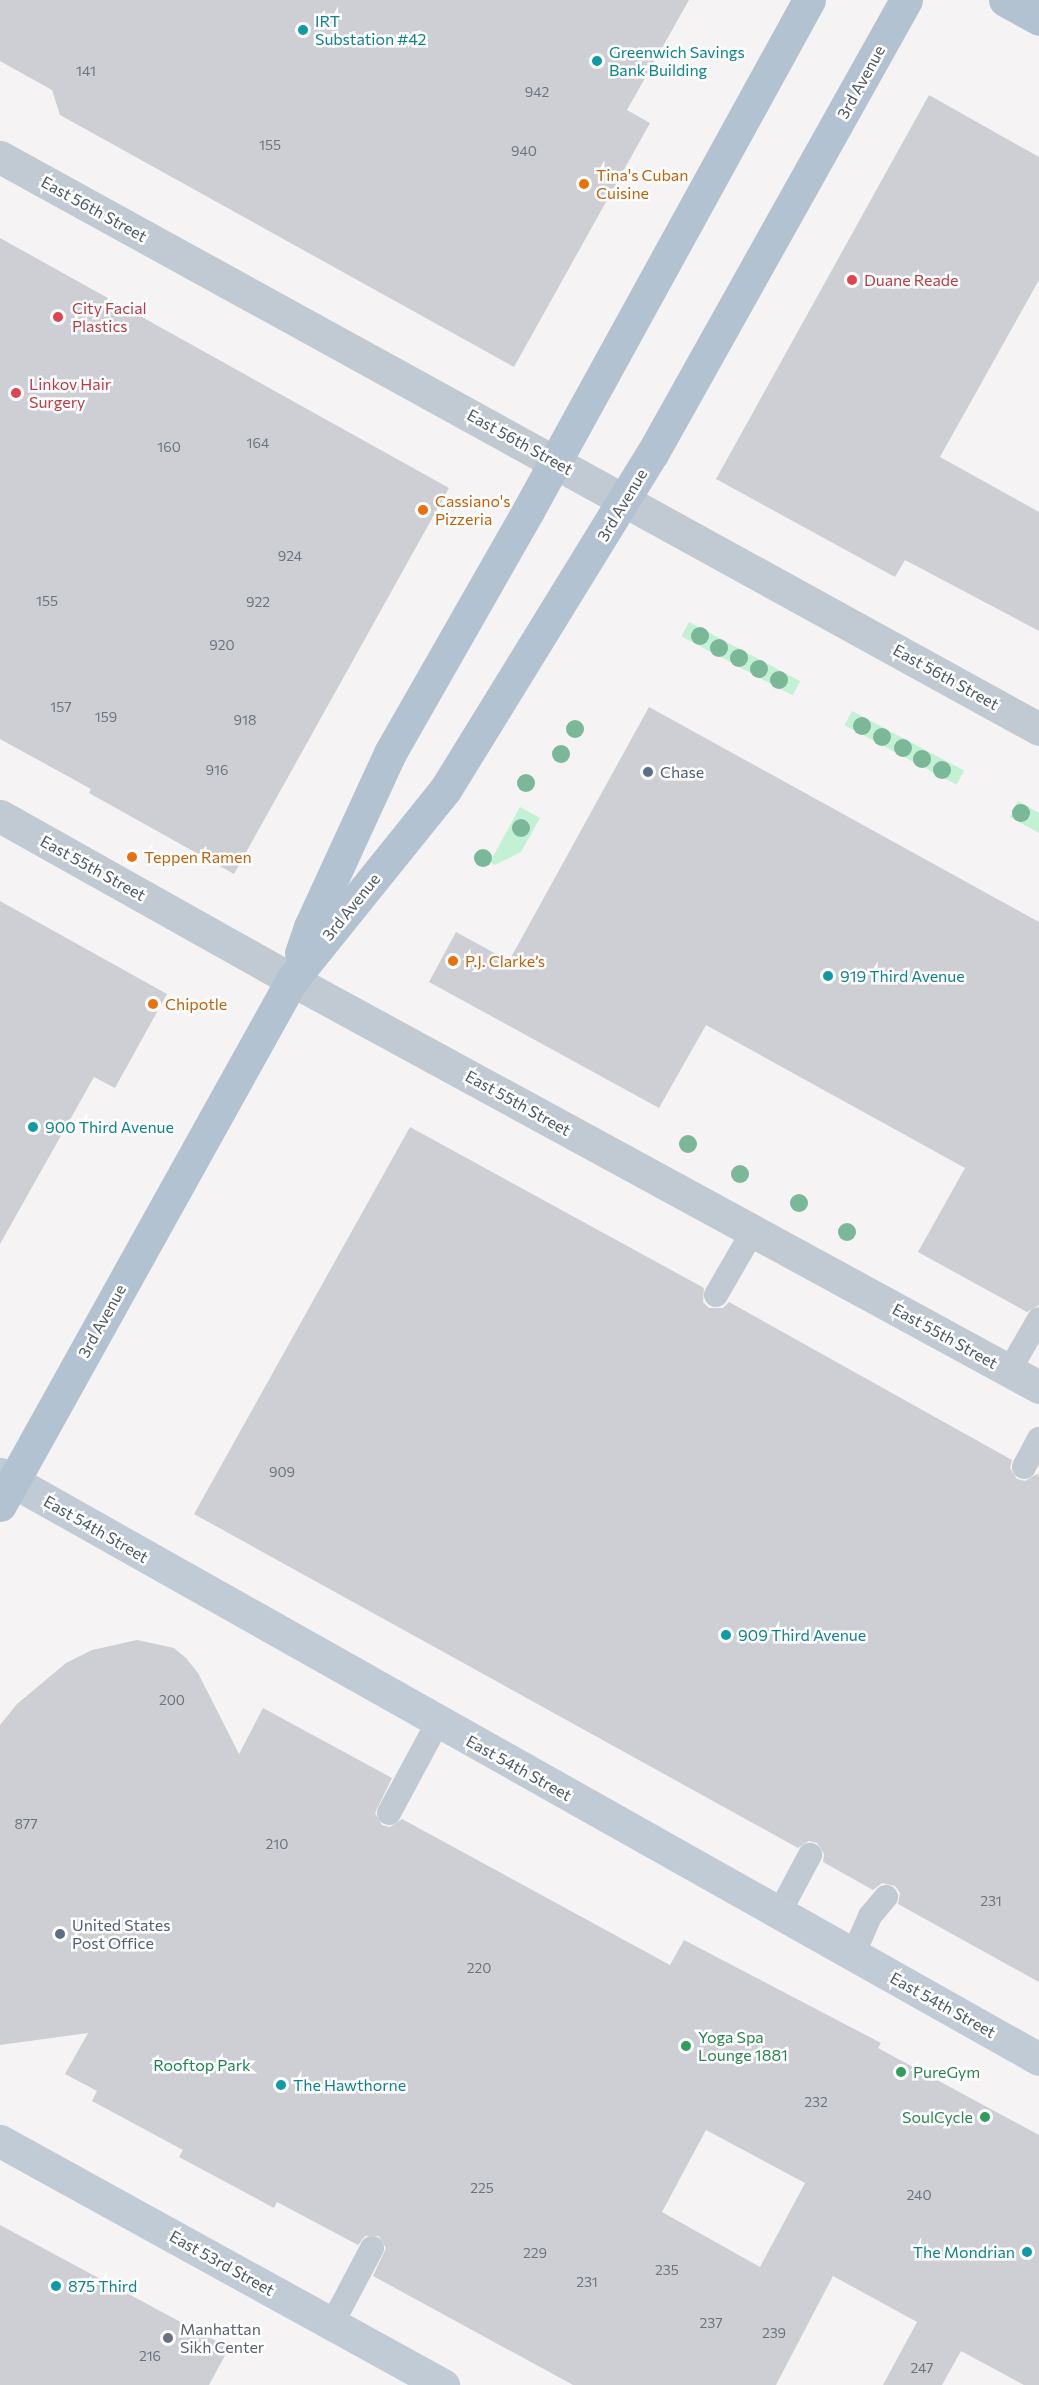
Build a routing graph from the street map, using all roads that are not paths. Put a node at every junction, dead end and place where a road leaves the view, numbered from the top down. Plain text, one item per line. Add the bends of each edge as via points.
1 (809, 0) edge
2 (906, 0) edge
3 (1005, 0) edge
4 (1039, 19) edge
5 (0, 157) edge
6 (555, 462) junction
7 (626, 500) junction
8 (1039, 729) edge
9 (0, 816) edge
10 (292, 980) junction
11 (753, 1232) junction
12 (716, 1294) dead end
13 (1039, 1319) edge
14 (1009, 1371) junction
15 (1039, 1388) edge
16 (1039, 1439) edge
17 (1024, 1467) dead end
18 (4, 1487) edge
19 (438, 1722) junction
20 (389, 1813) dead end
21 (810, 1855) dead end
22 (886, 1897) dead end
23 (778, 1913) junction
24 (853, 1955) junction
25 (1039, 2059) edge
26 (0, 2141) edge
27 (372, 2248) dead end
28 (332, 2324) junction
29 (443, 2385) edge

1 - 6 main road, 3rd Avenue
2 - 7 main road, 3rd Avenue
3 - 4 main road
5 - 6 street, East 56th Street
6 - 7 street, East 56th Street
6 - 10 main road, 3rd Avenue via 390,753 310,927
7 - 8 street, East 56th Street
7 - 10 main road, 3rd Avenue via 445,790
9 - 10 street, East 55th Street
10 - 11 street, East 55th Street
10 - 18 main road, 3rd Avenue
11 - 12 lane
11 - 14 street, East 55th Street
13 - 14 lane
14 - 15 street, East 55th Street
16 - 17 lane
18 - 19 main road, East 54th Street
19 - 20 lane
19 - 23 main road, East 54th Street
21 - 23 lane
22 - 24 lane via 870,1916
23 - 24 main road, East 54th Street
24 - 25 main road, East 54th Street
26 - 28 main road, East 53rd Street
27 - 28 lane
28 - 29 main road, East 53rd Street

